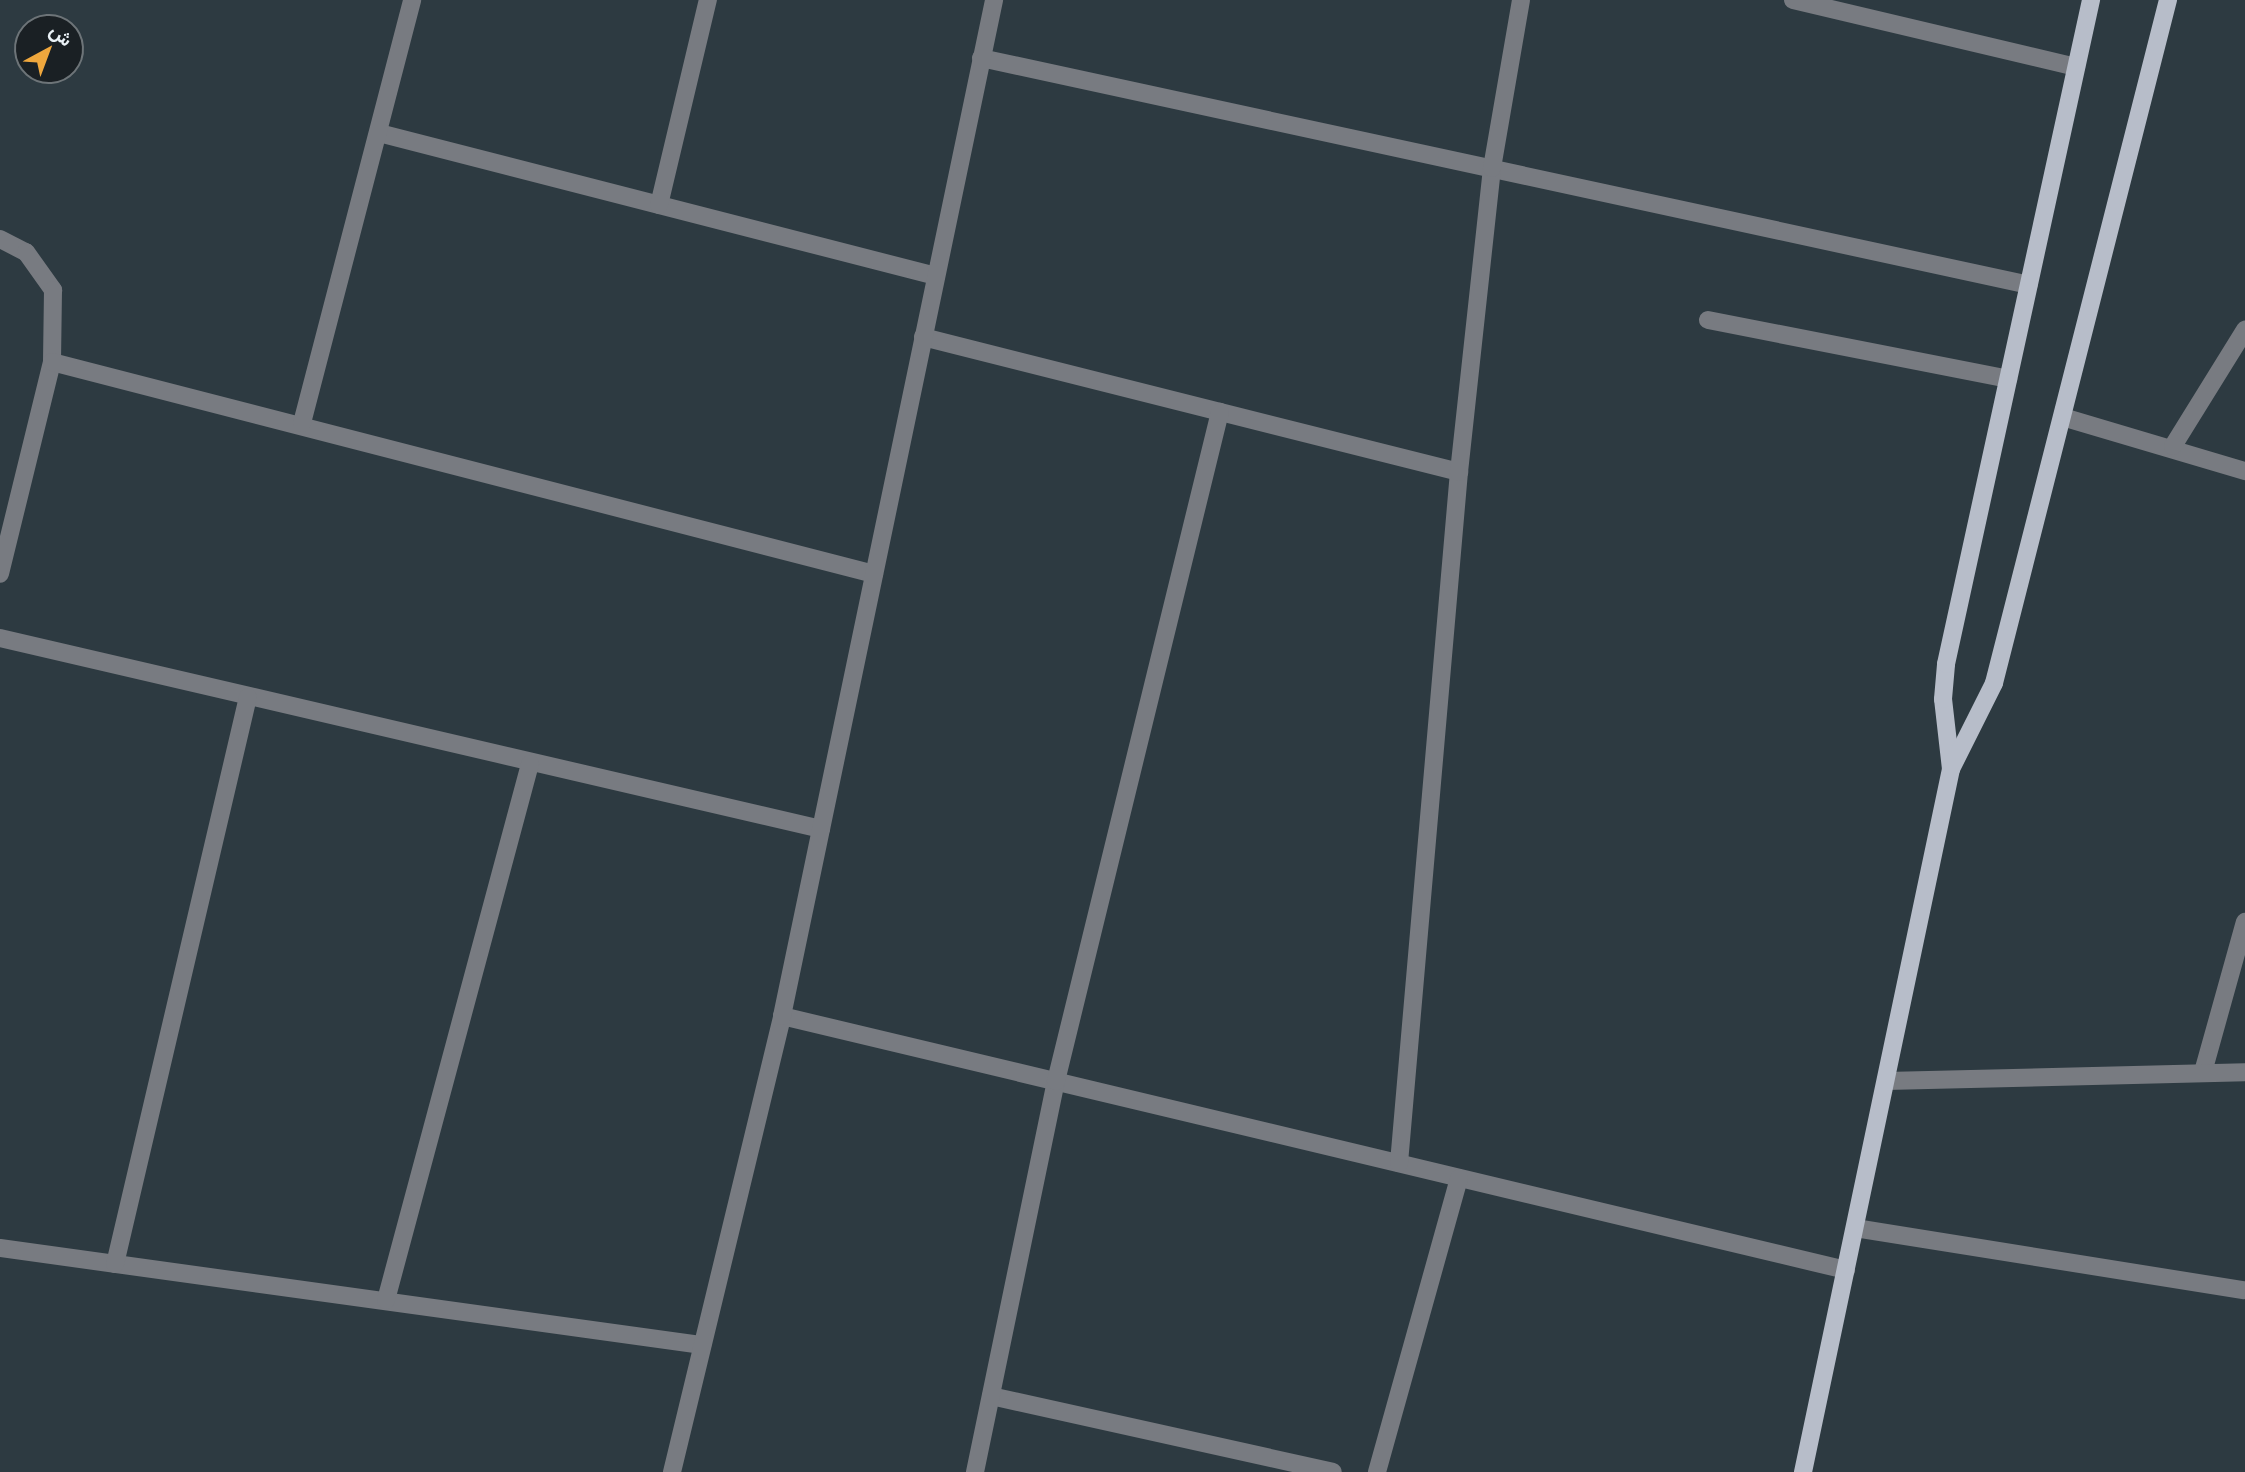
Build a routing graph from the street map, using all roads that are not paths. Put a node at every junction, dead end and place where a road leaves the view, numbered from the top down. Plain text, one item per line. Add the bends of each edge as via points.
1 (412, 0) edge
2 (708, 0) edge
3 (994, 0) edge
4 (1521, 0) edge
5 (1793, 0) edge
6 (2091, 0) edge
7 (2168, 0) edge
8 (981, 58) junction
9 (2076, 67) junction
10 (379, 134) junction
11 (1492, 168) junction
12 (659, 205) junction
13 (0, 239) edge
14 (936, 276) junction
15 (2029, 285) junction
16 (1708, 320) dead end
17 (2245, 331) edge
18 (923, 337) junction
19 (52, 362) junction
20 (2008, 379) junction
21 (1220, 412) junction
22 (2066, 418) junction
23 (302, 423) junction
24 (2173, 446) junction
25 (2245, 471) edge
26 (1460, 472) junction
27 (6, 521) edge
28 (0, 574) edge
29 (874, 575) junction
30 (0, 638) edge
31 (248, 697) junction
32 (530, 764) junction
33 (1951, 769) junction
34 (821, 830) junction
35 (2245, 922) edge
36 (782, 1016) junction
37 (2203, 1072) junction
38 (2245, 1072) edge
39 (1056, 1081) junction
40 (1886, 1081) junction
41 (1399, 1163) junction
42 (1459, 1178) junction
43 (1855, 1228) junction
44 (0, 1248) edge
45 (115, 1264) junction
46 (1846, 1270) junction
47 (2243, 1290) edge
48 (386, 1300) junction
49 (702, 1345) junction
50 (991, 1396) junction
51 (672, 1472) edge
52 (975, 1472) edge
53 (1333, 1472) edge
54 (1377, 1472) edge
55 (1803, 1472) edge

1 - 10 street
2 - 12 street
3 - 8 street
4 - 11 street
5 - 9 street
6 - 9 main road
7 - 22 main road
8 - 11 street
8 - 14 street
9 - 15 main road
10 - 12 street
10 - 23 street
11 - 15 street
11 - 26 street
12 - 14 street
13 - 19 street via 26,252 53,290
14 - 18 street
15 - 20 main road
16 - 20 street
17 - 24 street
18 - 21 street
18 - 29 street
19 - 23 street
19 - 27 street
20 - 33 main road via 1946,664 1943,699
21 - 26 street
21 - 39 street
22 - 24 street
22 - 33 main road via 1994,683
23 - 29 street
24 - 25 street
26 - 41 street
27 - 28 street
29 - 34 street
30 - 31 street
31 - 32 street
31 - 45 street
32 - 34 street
32 - 48 street
33 - 40 main road
34 - 36 street
35 - 37 street
36 - 39 street
36 - 49 street
37 - 38 street
37 - 40 street
39 - 41 street
39 - 50 street
40 - 43 main road
41 - 42 street
42 - 46 street
42 - 54 street
43 - 46 main road
43 - 47 street
44 - 45 street
45 - 48 street
46 - 55 main road
48 - 49 street
49 - 51 street
50 - 52 street
50 - 53 street

